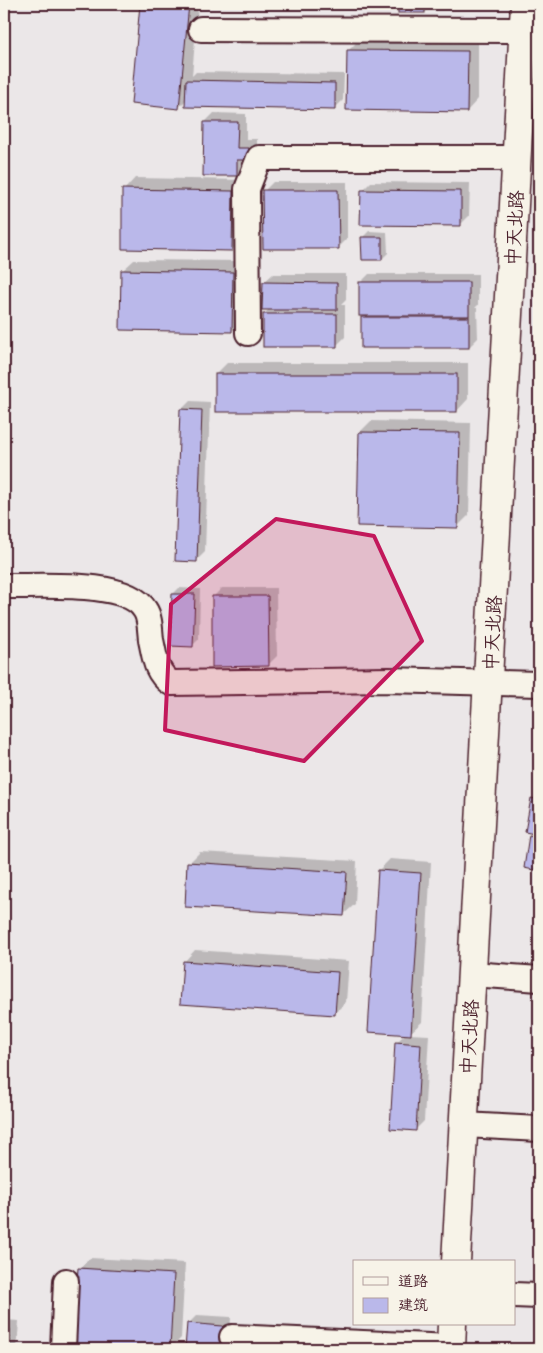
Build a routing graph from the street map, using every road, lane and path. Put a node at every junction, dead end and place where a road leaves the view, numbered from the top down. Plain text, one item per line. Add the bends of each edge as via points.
1 (530, 21) edge
2 (201, 29) dead end
3 (518, 158) junction
4 (248, 332) dead end
5 (4, 586) edge
6 (489, 681) junction
7 (539, 684) edge
8 (472, 974) junction
9 (539, 979) edge
10 (464, 1125) junction
11 (539, 1129) edge
12 (456, 1260) edge
13 (66, 1281) dead end
14 (516, 1295) edge
15 (539, 1296) edge
16 (232, 1337) dead end
17 (451, 1340) edge
18 (62, 1349) edge

1 - 2 street
1 - 3 main road, 中天北路
3 - 4 street via 259,158 247,189
3 - 6 main road, 中天北路
5 - 6 street via 108,588 133,597 146,610 157,668 171,682
6 - 7 street
6 - 8 main road, 中天北路
8 - 9 street
8 - 10 main road, 中天北路
10 - 11 street
10 - 12 main road, 中天北路
13 - 18 street
14 - 15 street
16 - 17 street

